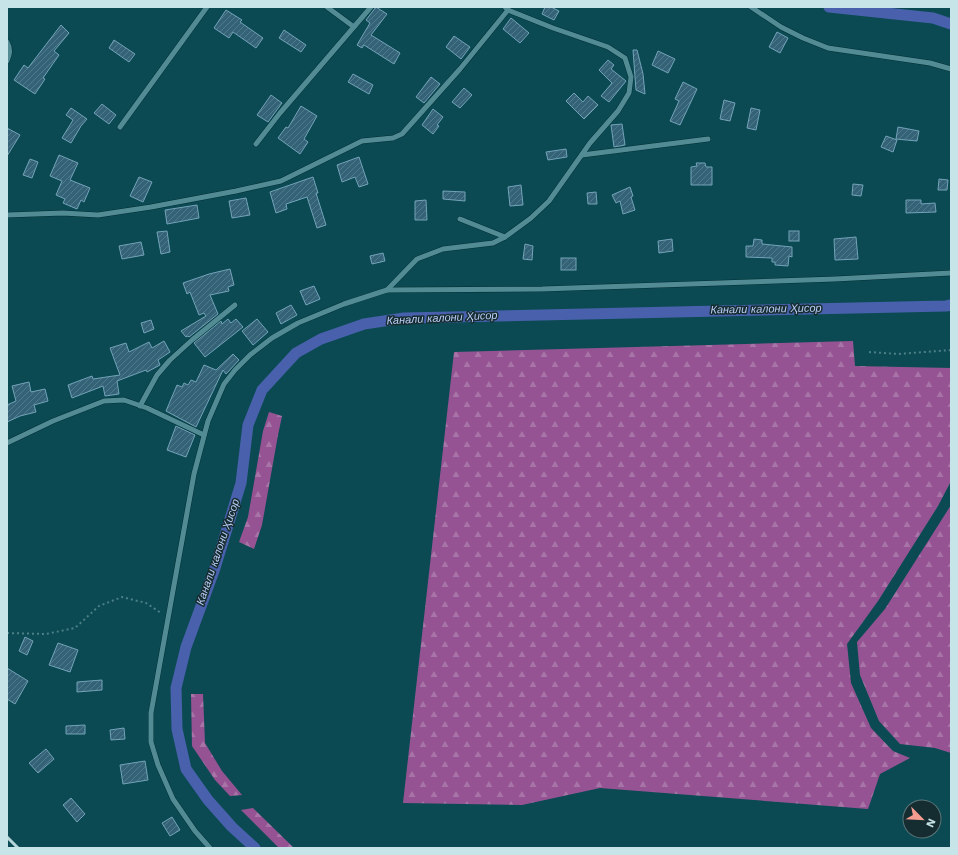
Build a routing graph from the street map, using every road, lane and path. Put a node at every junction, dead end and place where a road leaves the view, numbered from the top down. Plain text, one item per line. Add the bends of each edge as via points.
1 (207, 7) edge
2 (327, 7) edge
3 (371, 7) edge
4 (751, 7) edge
5 (506, 8) edge
6 (354, 27) junction
7 (7, 42) edge
8 (7, 61) edge
9 (951, 69) edge
10 (120, 127) dead end
11 (708, 139) dead end
12 (256, 144) dead end
13 (582, 155) junction
14 (7, 215) edge
15 (460, 219) dead end
16 (505, 237) junction
17 (951, 273) edge
18 (387, 290) junction
19 (236, 305) dead end
20 (951, 350) edge
21 (870, 352) dead end
22 (140, 406) junction
23 (204, 435) junction
24 (7, 442) edge
25 (169, 618) junction
26 (7, 633) edge
27 (210, 848) edge

1 - 10 lane
2 - 6 lane
3 - 6 lane
4 - 9 lane via 781,27 828,48 930,63
5 - 13 lane via 608,47 625,58 631,77 629,93 618,111
5 - 14 lane via 460,69 402,134 393,138 362,141 281,181 236,191 98,215
6 - 12 lane
7 - 8 lane via 10,55
11 - 13 lane
13 - 16 lane via 549,201
15 - 16 lane
16 - 18 lane via 493,243 443,249 417,259
17 - 18 lane via 550,288
18 - 23 lane via 298,323 250,354 224,384
19 - 22 lane via 170,360 157,375
20 - 21 path via 898,354
22 - 23 lane
22 - 24 lane via 124,400 104,401
23 - 25 lane via 194,474
25 - 26 path via 146,603 122,597 99,606 75,628 46,634
25 - 27 lane via 151,713 151,742 173,799

